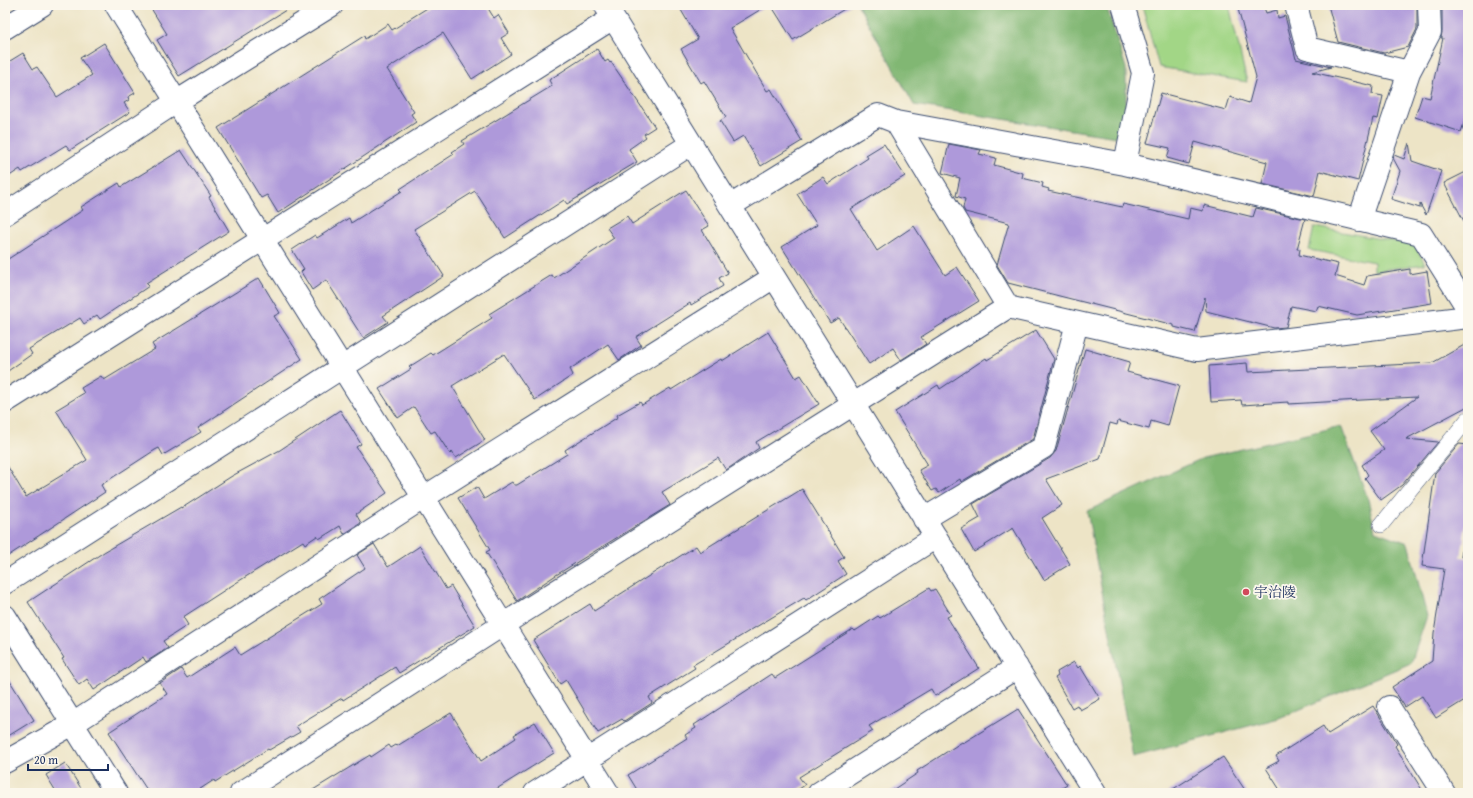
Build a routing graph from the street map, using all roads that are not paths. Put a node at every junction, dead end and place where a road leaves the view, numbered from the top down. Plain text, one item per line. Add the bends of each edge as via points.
1 (42, 5) edge
2 (116, 5) edge
3 (332, 5) edge
4 (1123, 5) edge
5 (1296, 5) edge
6 (1429, 5) edge
7 (609, 12) edge
8 (5, 28) edge
9 (1409, 72) junction
10 (176, 102) junction
11 (896, 122) junction
12 (691, 144) junction
13 (1125, 164) junction
14 (730, 206) junction
15 (5, 214) edge
16 (1359, 220) junction
17 (263, 241) junction
18 (774, 278) junction
19 (1008, 307) junction
20 (1468, 309) edge
21 (1468, 317) edge
22 (1077, 323) junction
23 (342, 368) junction
24 (5, 402) edge
25 (853, 404) junction
26 (1468, 419) edge
27 (423, 498) junction
28 (924, 519) junction
29 (1381, 525) dead end
30 (936, 537) junction
31 (5, 583) edge
32 (5, 616) edge
33 (504, 624) junction
34 (1017, 667) junction
35 (1389, 707) dead end
36 (71, 724) junction
37 (587, 760) junction
38 (5, 762) edge
39 (116, 793) edge
40 (241, 793) edge
41 (535, 793) edge
42 (608, 793) edge
43 (819, 793) edge
44 (1095, 793) edge
45 (1444, 793) edge

1 - 8 street
2 - 10 street
3 - 10 street
4 - 13 street via 1144,73
5 - 9 street via 1307,48
6 - 9 street via 1430,32
7 - 12 street
7 - 17 street
9 - 16 street
10 - 15 street
10 - 17 street
11 - 13 street
11 - 14 street via 878,115
11 - 19 street
12 - 14 street
12 - 23 street
13 - 16 street
14 - 18 street
16 - 20 street via 1421,234
17 - 23 street
17 - 24 street
18 - 25 street
18 - 27 street
19 - 22 street
19 - 25 street
21 - 22 street via 1197,350
22 - 28 street via 1044,448
23 - 27 street
23 - 31 street
25 - 28 street
25 - 33 street
26 - 29 lane
27 - 33 street
27 - 36 street
28 - 30 street
30 - 34 street
30 - 37 street
32 - 36 street
33 - 37 street
33 - 40 street
34 - 43 street
34 - 44 street
35 - 45 street
36 - 38 street
36 - 39 street
37 - 41 street
37 - 42 street

